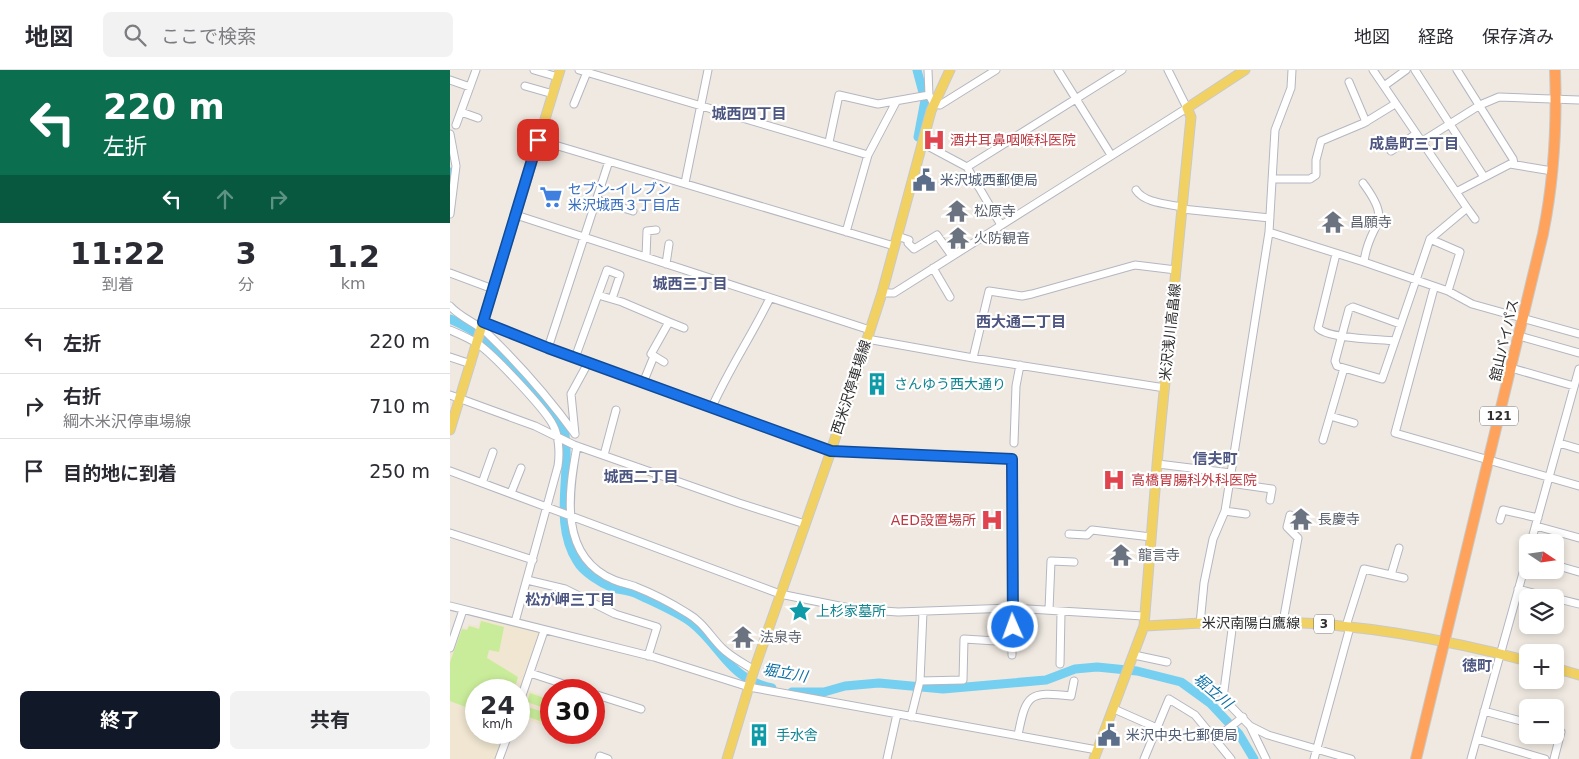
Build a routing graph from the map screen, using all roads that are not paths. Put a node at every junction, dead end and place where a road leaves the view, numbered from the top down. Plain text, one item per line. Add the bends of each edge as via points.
1 (476, 70) edge
2 (534, 70) edge
3 (579, 70) edge
4 (708, 70) edge
5 (928, 70) edge
6 (950, 70) edge
7 (996, 70) edge
8 (1058, 70) edge
9 (1122, 70) edge
10 (1168, 70) edge
11 (1245, 70) edge
12 (1292, 70) edge
13 (1373, 70) edge
14 (1406, 70) edge
15 (1415, 70) edge
16 (1457, 70) edge
17 (1555, 70) edge
18 (589, 72) edge
19 (559, 73) edge
20 (450, 80) edge
21 (1349, 82) dead end
22 (524, 86) dead end
23 (1384, 86) junction
24 (470, 87) junction
25 (553, 94) junction
26 (928, 95) junction
27 (1076, 100) junction
28 (1556, 100) junction
29 (1579, 100) edge
30 (896, 102) junction
31 (574, 104) dead end
32 (700, 104) junction
33 (934, 104) junction
34 (1395, 104) junction
35 (1480, 105) junction
36 (1187, 108) junction
37 (461, 112) junction
38 (478, 118) dead end
39 (1366, 122) junction
40 (1451, 123) junction
41 (456, 125) dead end
42 (450, 134) edge
43 (1416, 134) junction
44 (538, 140) junction
45 (829, 142) junction
46 (1421, 142) junction
47 (922, 143) junction
48 (1387, 144) dead end
49 (868, 155) junction
50 (1110, 155) junction
51 (610, 161) junction
52 (1514, 164) junction
53 (967, 167) junction
54 (1552, 171) junction
55 (1484, 177) junction
56 (1272, 179) junction
57 (685, 183) junction
58 (1363, 183) dead end
59 (1136, 190) dead end
60 (1456, 192) junction
61 (597, 200) junction
62 (1182, 208) junction
63 (1467, 208) junction
64 (633, 211) dead end
65 (450, 214) edge
66 (516, 215) junction
67 (1270, 218) junction
68 (1475, 219) dead end
69 (1001, 225) junction
70 (656, 230) dead end
71 (846, 232) junction
72 (1269, 232) junction
73 (897, 236) junction
74 (585, 238) junction
75 (1430, 239) junction
76 (669, 244) dead end
77 (894, 246) junction
78 (1336, 254) junction
79 (646, 256) junction
80 (952, 256) junction
81 (1364, 262) junction
82 (666, 264) junction
83 (934, 268) junction
84 (1176, 270) junction
85 (450, 273) edge
86 (1416, 281) junction
87 (1434, 288) junction
88 (493, 289) junction
89 (1448, 291) junction
90 (882, 293) junction
91 (598, 295) junction
92 (950, 297) dead end
93 (770, 298) junction
94 (612, 299) junction
95 (450, 306) edge
96 (1523, 317) junction
97 (669, 322) junction
98 (1400, 324) junction
99 (481, 327) junction
100 (684, 328) dead end
101 (450, 330) edge
102 (869, 334) junction
103 (1579, 334) edge
104 (1341, 335) junction
105 (1519, 336) junction
106 (1395, 341) junction
107 (477, 342) junction
108 (548, 348) junction
109 (1579, 353) edge
110 (654, 356) junction
111 (450, 357) edge
112 (575, 358) junction
113 (973, 358) junction
114 (664, 362) dead end
115 (588, 363) junction
116 (470, 364) junction
117 (1020, 365) junction
118 (1344, 368) junction
119 (1511, 368) junction
120 (1579, 369) edge
121 (643, 383) junction
122 (1574, 386) junction
123 (1165, 388) junction
124 (450, 395) edge
125 (460, 398) junction
126 (1570, 402) junction
127 (1579, 405) edge
128 (712, 407) junction
129 (616, 410) dead end
130 (1330, 416) junction
131 (1354, 423) dead end
132 (450, 430) edge
133 (574, 434) junction
134 (557, 438) junction
135 (1323, 440) dead end
136 (1014, 443) dead end
137 (1559, 443) junction
138 (574, 444) junction
139 (1579, 449) edge
140 (831, 451) junction
141 (493, 452) dead end
142 (604, 455) junction
143 (1488, 461) junction
144 (1158, 464) junction
145 (521, 468) dead end
146 (450, 471) edge
147 (1231, 473) junction
148 (1548, 478) junction
149 (1230, 482) junction
150 (482, 483) junction
151 (1579, 486) edge
152 (511, 493) junction
153 (1270, 500) dead end
154 (546, 508) junction
155 (1225, 510) junction
156 (1246, 514) dead end
157 (1290, 515) dead end
158 (571, 517) junction
159 (1500, 520) dead end
160 (1537, 522) junction
161 (805, 524) junction
162 (450, 533) edge
163 (1069, 534) dead end
164 (1533, 534) edge
165 (1151, 536) junction
166 (1579, 538) edge
167 (1399, 548) dead end
168 (533, 560) junction
169 (1074, 562) dead end
170 (1564, 568) edge
171 (1579, 572) edge
172 (1391, 575) junction
173 (1404, 578) dead end
174 (1521, 579) edge
175 (527, 580) junction
176 (1518, 589) joint
177 (780, 594) junction
178 (1564, 600) edge
179 (1579, 604) edge
180 (450, 606) edge
181 (1012, 608) junction
182 (463, 610) junction
183 (1049, 610) junction
184 (923, 612) junction
185 (1061, 613) junction
186 (1144, 621) junction
187 (515, 622) junction
188 (1233, 622) junction
189 (1283, 622) junction
190 (1200, 624) junction
191 (1348, 627) junction
192 (544, 631) junction
193 (1446, 640) junction
194 (1012, 642) junction
195 (450, 648) edge
196 (1500, 654) junction
197 (1012, 655) dead end
198 (648, 656) junction
199 (1134, 656) junction
200 (1519, 659) edge
201 (1167, 662) dead end
202 (1060, 664) dead end
203 (754, 670) junction
204 (1564, 671) edge
205 (530, 673) junction
206 (1579, 675) edge
207 (528, 679) edge
208 (548, 679) edge
209 (920, 681) junction
210 (1074, 681) dead end
211 (749, 686) junction
212 (605, 698) edge
213 (641, 709) dead end
214 (1114, 709) junction
215 (1484, 711) junction
216 (897, 714) junction
217 (911, 717) junction
218 (1242, 718) junction
219 (1519, 721) edge
220 (1250, 726) junction
221 (1157, 728) junction
222 (1018, 736) junction
223 (1218, 737) junction
224 (1477, 739) junction
225 (505, 744) edge
226 (1558, 744) edge
227 (1316, 750) junction
228 (1096, 755) edge
229 (499, 759) edge
230 (599, 759) edge
231 (608, 759) edge
232 (727, 759) edge
233 (887, 759) edge
234 (1144, 759) edge
235 (1231, 759) edge
236 (1266, 759) edge
237 (1314, 759) edge
238 (1350, 759) edge
239 (1416, 759) edge
240 (1472, 759) edge
241 (1545, 759) edge
242 (1554, 759) edge

1 - 24 street
2 - 19 street
3 - 18 street
4 - 32 street
5 - 26 street
6 - 33 main road, 西米沢停車場線
7 - 33 street via 940,105
8 - 27 street
9 - 27 street
10 - 36 street
11 - 36 main road
12 - 56 street via 1291,88 1276,130
13 - 23 street
14 - 23 street
15 - 40 street
16 - 35 street
17 - 28 highway, 舘山バイパス / 121
18 - 31 street
18 - 32 street
19 - 25 main road
20 - 24 street
21 - 39 street
22 - 25 street
23 - 34 street
24 - 37 street
25 - 44 main road
26 - 30 street
26 - 33 street
27 - 50 street
27 - 53 street
28 - 29 street
28 - 35 street via 1499,97
28 - 54 highway, 舘山バイパス / 121
30 - 45 street via 878,104 840,95
30 - 49 street
32 - 45 street
32 - 57 street
33 - 47 main road, 西米沢停車場線
34 - 39 street
34 - 43 street
35 - 40 street
35 - 52 street
36 - 50 street
36 - 62 main road, 米沢浅川高畠線 via 1192,117
37 - 38 street
37 - 41 street
39 - 56 street via 1322,141 1316,160 1316,175 1310,179
40 - 46 street
40 - 55 street
42 - 65 street via 456,166
43 - 46 street
43 - 48 street via 1391,151
44 - 51 street
44 - 66 main road
45 - 49 street
46 - 60 street
47 - 53 street
47 - 73 main road, 西米沢停車場線
49 - 71 street
50 - 69 street
51 - 57 street
51 - 61 street
52 - 54 street
52 - 55 street
53 - 69 street
54 - 96 highway, 舘山バイパス / 121 via 1543,234
55 - 60 street
56 - 67 street
57 - 71 street
58 - 81 street via 1377,201 1380,218
59 - 62 street via 1138,195 1153,201
60 - 63 street
61 - 64 street
61 - 74 street
62 - 67 street
62 - 84 main road, 米沢浅川高畠線
63 - 68 street
63 - 75 street
66 - 74 street
66 - 88 main road
67 - 72 street
69 - 80 street
70 - 79 street via 647,231
71 - 77 street
72 - 78 street
72 - 147 street
73 - 77 main road, 西米沢停車場線
73 - 80 street via 909,240 914,249 937,235
74 - 79 street
74 - 108 street
75 - 86 street
75 - 89 street via 1460,252
76 - 82 street
77 - 90 main road, 西米沢停車場線
78 - 81 street
78 - 104 street via 1317,324 1321,331
79 - 82 street
80 - 83 street
81 - 86 street
82 - 93 street
83 - 90 street via 894,293
83 - 92 street
84 - 113 street via 1136,265 1022,296 989,291
84 - 123 main road, 米沢浅川高畠線
85 - 88 street
86 - 87 street
86 - 98 street
87 - 89 street
87 - 143 street via 1395,433
88 - 99 main road
89 - 96 street via 1472,304
90 - 102 main road, 西米沢停車場線
91 - 94 street
91 - 94 street via 607,270 620,275
91 - 112 street
93 - 102 street
93 - 128 street
94 - 97 street
95 - 99 street via 458,315
96 - 103 street
96 - 105 highway, 舘山バイパス / 121
97 - 100 street
97 - 110 street via 651,354
98 - 104 street via 1353,307 1349,309
98 - 106 street
99 - 107 main road
99 - 108 street
99 - 133 street via 554,406
101 - 107 street
102 - 113 street
102 - 140 main road, 西米沢停車場線
104 - 106 street
104 - 118 street via 1335,361 1337,366
105 - 109 street
105 - 119 highway, 舘山バイパス / 121
106 - 118 street via 1382,379
107 - 116 main road
107 - 134 street via 545,414
108 - 112 street
110 - 114 street
110 - 121 street
111 - 116 street
112 - 115 street
113 - 117 street
115 - 121 street
115 - 133 street via 571,394
116 - 125 main road
117 - 123 street
117 - 136 street
118 - 130 street
119 - 122 street
119 - 143 highway, 舘山バイパス / 121
120 - 122 street
121 - 128 street
122 - 126 street
123 - 144 main road, 米沢浅川高畠線
124 - 125 street
125 - 132 main road
125 - 134 street via 535,426
126 - 127 street
126 - 137 street
128 - 140 street
129 - 142 street
130 - 131 street
130 - 135 street
133 - 138 street
134 - 138 street
134 - 154 street via 560,456
137 - 139 street
137 - 148 street
138 - 142 street
138 - 158 street
140 - 161 main road, 西米沢停車場線
140 - 181 street via 1012,459
141 - 150 street
142 - 161 street
143 - 148 street
143 - 193 highway, 舘山バイパス / 121
144 - 147 street
144 - 165 main road, 米沢浅川高畠線
145 - 152 street
146 - 150 street
147 - 149 street
148 - 151 street
148 - 160 street
149 - 153 street via 1272,489
149 - 155 street
150 - 152 street
152 - 154 street
154 - 158 street
154 - 168 street
155 - 156 street
155 - 190 street via 1213,539
157 - 189 street via 1287,527 1298,538
158 - 177 street
158 - 203 street via 578,550 589,564 614,580 637,587 690,615 722,647
159 - 160 street via 1503,510
160 - 164 street
160 - 166 street
161 - 177 main road, 西米沢停車場線
162 - 168 street
163 - 165 street via 1087,535 1092,530
165 - 186 main road, 米沢浅川高畠線
167 - 172 street
168 - 175 street
169 - 183 street via 1051,561
170 - 171 street
172 - 173 street
172 - 191 street via 1364,569
174 - 176 street
175 - 187 street
175 - 198 street via 565,589 615,614 657,627
176 - 196 street
177 - 184 street via 854,609
177 - 203 main road, 西米沢停車場線
178 - 179 street
180 - 182 street
181 - 183 street
181 - 184 street
181 - 194 street
182 - 187 street
182 - 195 street
183 - 185 street
184 - 209 street
185 - 186 street
185 - 202 street
186 - 190 main road, 米沢南陽白鷹線 / 3
186 - 199 main road
187 - 192 street
188 - 189 main road, 米沢南陽白鷹線 / 3
188 - 190 main road, 米沢南陽白鷹線 / 3
188 - 218 street via 1224,698
189 - 191 main road, 米沢南陽白鷹線 / 3
191 - 193 main road, 米沢南陽白鷹線 / 3
191 - 227 street
192 - 198 street
192 - 205 street
193 - 196 main road, 米沢南陽白鷹線 / 3
193 - 239 highway, 舘山バイパス / 121
194 - 197 street
194 - 209 street via 964,639 963,680
196 - 200 main road, 米沢南陽白鷹線 / 3
196 - 215 street
198 - 211 street
199 - 201 street
199 - 214 main road
203 - 211 main road, 西米沢停車場線
204 - 206 main road
205 - 207 street
205 - 208 street
209 - 217 street
210 - 222 street via 1071,696 1045,693 1032,697 1023,709
211 - 216 street
211 - 232 main road, 西米沢停車場線
212 - 213 street
214 - 221 street
214 - 228 main road
215 - 219 street
215 - 224 street
216 - 217 street
216 - 233 street
217 - 222 street
218 - 220 street
218 - 223 street
220 - 227 street
220 - 236 street
221 - 223 street via 1168,699 1195,715
221 - 234 street
222 - 228 street
223 - 235 street
224 - 240 street
224 - 241 street
225 - 229 street
226 - 242 street
227 - 237 street
227 - 238 street
230 - 231 street via 600,756

